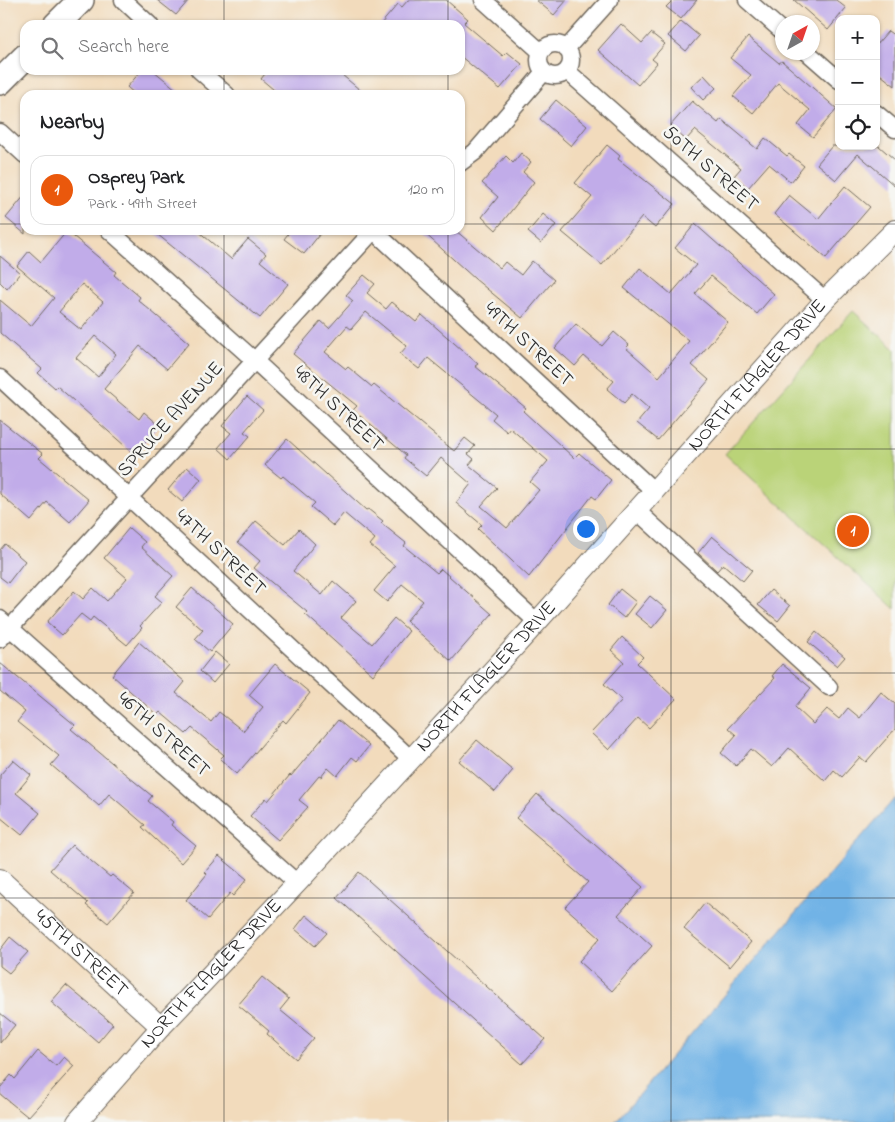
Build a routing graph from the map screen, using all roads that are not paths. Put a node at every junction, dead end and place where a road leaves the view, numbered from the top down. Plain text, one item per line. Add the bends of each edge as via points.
1 (81, 0) edge
2 (123, 0) edge
3 (483, 0) edge
4 (610, 0) edge
5 (747, 0) edge
6 (61, 20) edge
7 (145, 20) edge
8 (775, 25) edge
9 (566, 49) junction
10 (540, 52) junction
11 (816, 60) edge
12 (20, 62) edge
13 (567, 71) junction
14 (544, 72) junction
15 (204, 75) edge
16 (835, 76) edge
17 (0, 82) edge
18 (221, 90) edge
19 (880, 116) edge
20 (895, 129) edge
21 (0, 132) edge
22 (20, 150) edge
23 (465, 159) edge
24 (895, 230) edge
25 (115, 235) edge
26 (369, 235) edge
27 (379, 235) edge
28 (825, 300) junction
29 (254, 360) junction
30 (0, 378) edge
31 (654, 490) junction
32 (129, 497) junction
33 (636, 510) junction
34 (537, 622) junction
35 (3, 628) edge
36 (829, 687) dead end
37 (411, 759) junction
38 (0, 879) edge
39 (297, 884) junction
40 (161, 1027) junction
41 (77, 1122) edge

1 - 6 main road
2 - 7 street
3 - 10 street
4 - 9 street
5 - 8 street
9 - 10 street via 552,44
9 - 13 street via 571,62
10 - 14 street via 538,63
11 - 16 street
12 - 17 main road
13 - 14 street via 553,77
13 - 28 street, 50TH STREET
14 - 23 street
15 - 18 street
19 - 20 street
21 - 22 street
24 - 28 street, NORTH FLAGLER DRIVE
25 - 29 street, 48TH STREET
26 - 29 street, SPRUCE AVENUE
27 - 31 street, 49TH STREET
28 - 31 street, NORTH FLAGLER DRIVE
29 - 32 street, SPRUCE AVENUE
29 - 34 street, 48TH STREET
30 - 32 street, 47TH STREET
31 - 33 street, NORTH FLAGLER DRIVE
32 - 35 street, SPRUCE AVENUE
32 - 37 street, 47TH STREET
33 - 34 street, NORTH FLAGLER DRIVE
33 - 36 street
34 - 37 street, NORTH FLAGLER DRIVE
35 - 39 street, 46TH STREET
37 - 39 street, NORTH FLAGLER DRIVE
38 - 40 street, 45TH STREET
39 - 40 street, NORTH FLAGLER DRIVE
40 - 41 street, NORTH FLAGLER DRIVE

